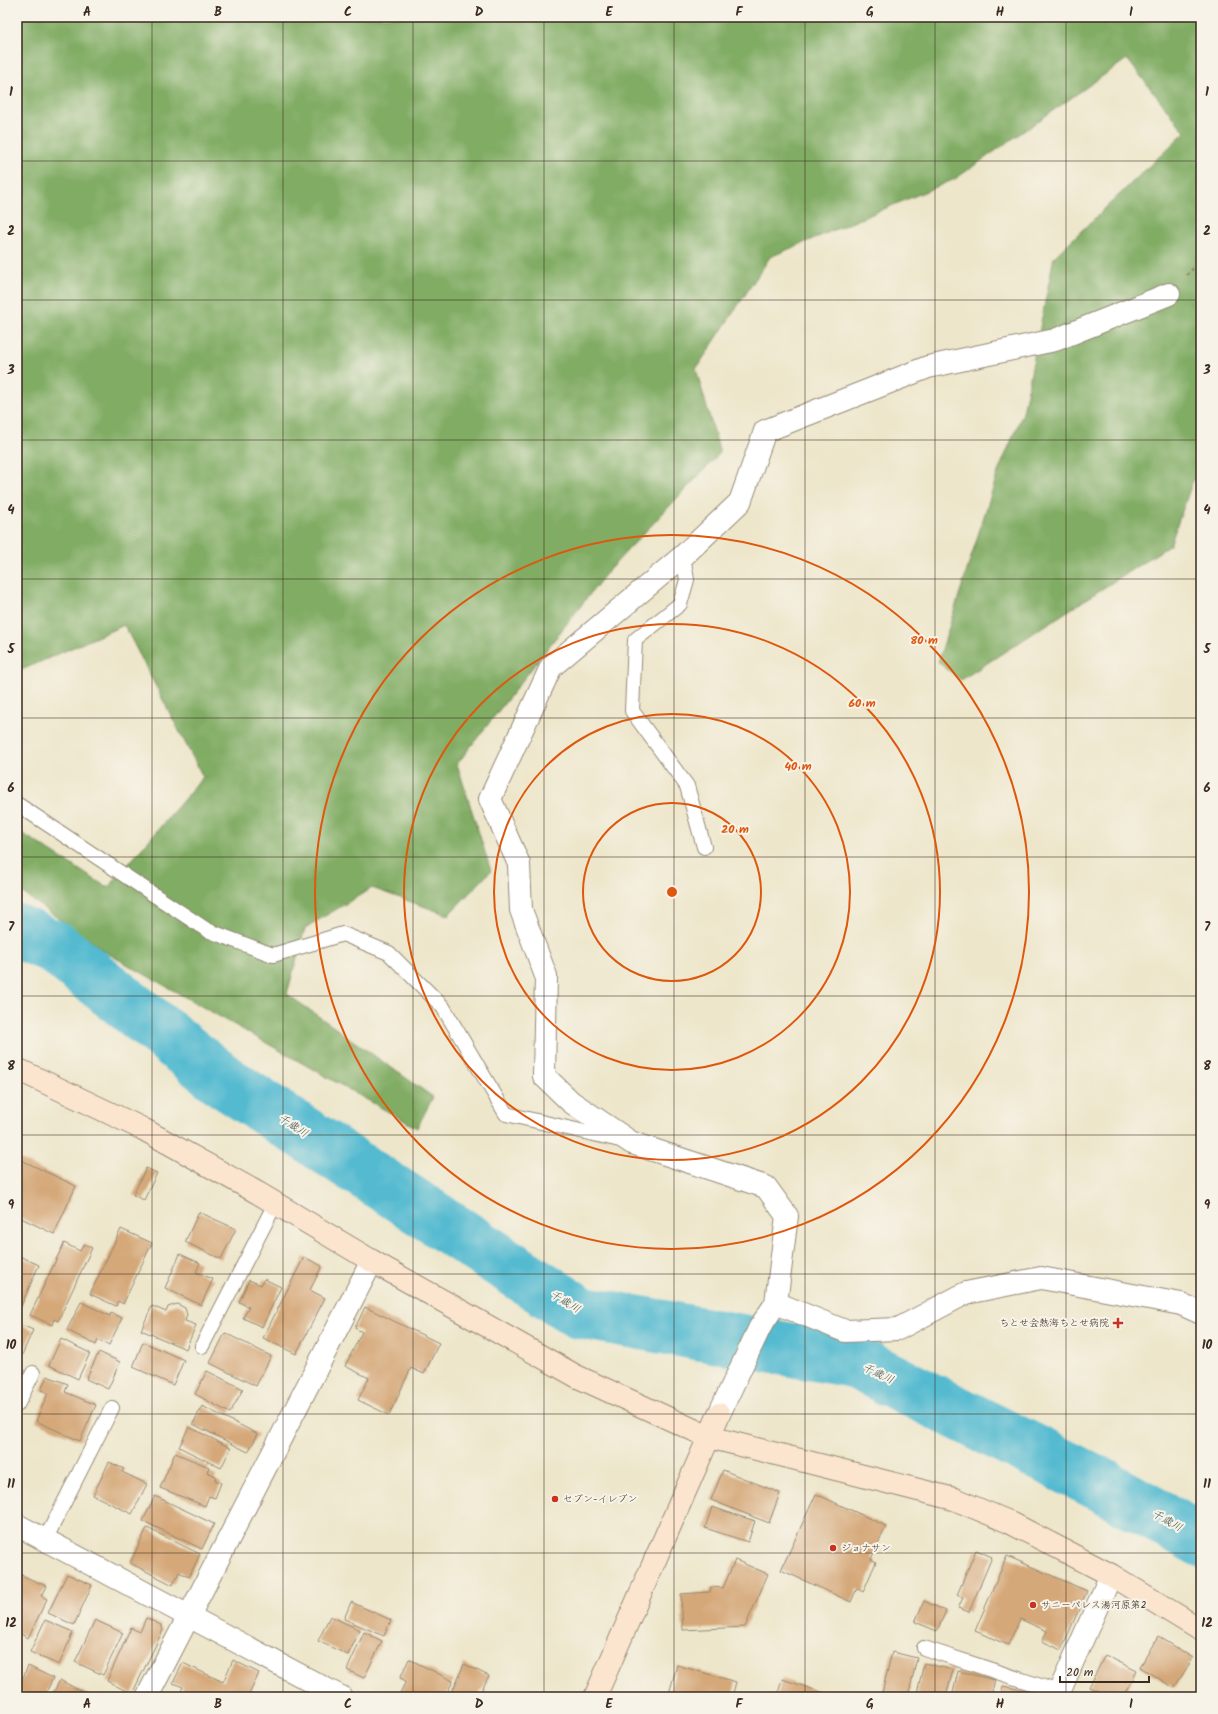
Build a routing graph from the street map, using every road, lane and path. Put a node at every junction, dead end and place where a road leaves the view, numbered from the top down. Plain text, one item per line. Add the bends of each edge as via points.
1 (1169, 294) dead end
2 (683, 556) junction
3 (17, 804) edge
4 (704, 847) dead end
5 (17, 1069) edge
6 (632, 1143) junction
7 (275, 1204) junction
8 (372, 1261) junction
9 (776, 1303) junction
10 (1201, 1313) edge
11 (202, 1346) dead end
12 (33, 1374) dead end
13 (17, 1405) edge
14 (112, 1408) dead end
15 (708, 1437) junction
16 (17, 1525) edge
17 (45, 1540) junction
18 (1111, 1575) junction
19 (189, 1616) junction
20 (1201, 1630) edge
21 (924, 1648) dead end
22 (1058, 1695) edge
23 (600, 1696) edge
24 (147, 1697) edge
25 (341, 1697) edge

1 - 2 street via 1055,340 928,367 765,431 740,502
2 - 4 lane via 687,580 680,604 635,640 632,711 687,786
2 - 6 street via 551,667 490,799 519,864 522,910 546,976 544,1076 571,1102
3 - 6 lane via 207,930 273,955 343,934 389,954 443,1007 506,1114
5 - 7 street via 142,1129
6 - 9 street via 766,1187 786,1216
7 - 8 street
7 - 11 lane
8 - 15 street via 576,1376
8 - 19 street
9 - 10 street via 845,1331 898,1329 966,1293 1040,1278 1181,1304
9 - 15 street via 760,1327
12 - 13 lane
14 - 17 lane
15 - 18 street via 954,1499 1010,1522
15 - 23 street
16 - 17 street
17 - 19 street
18 - 20 street
18 - 22 street
19 - 24 street
19 - 25 street
21 - 22 lane

